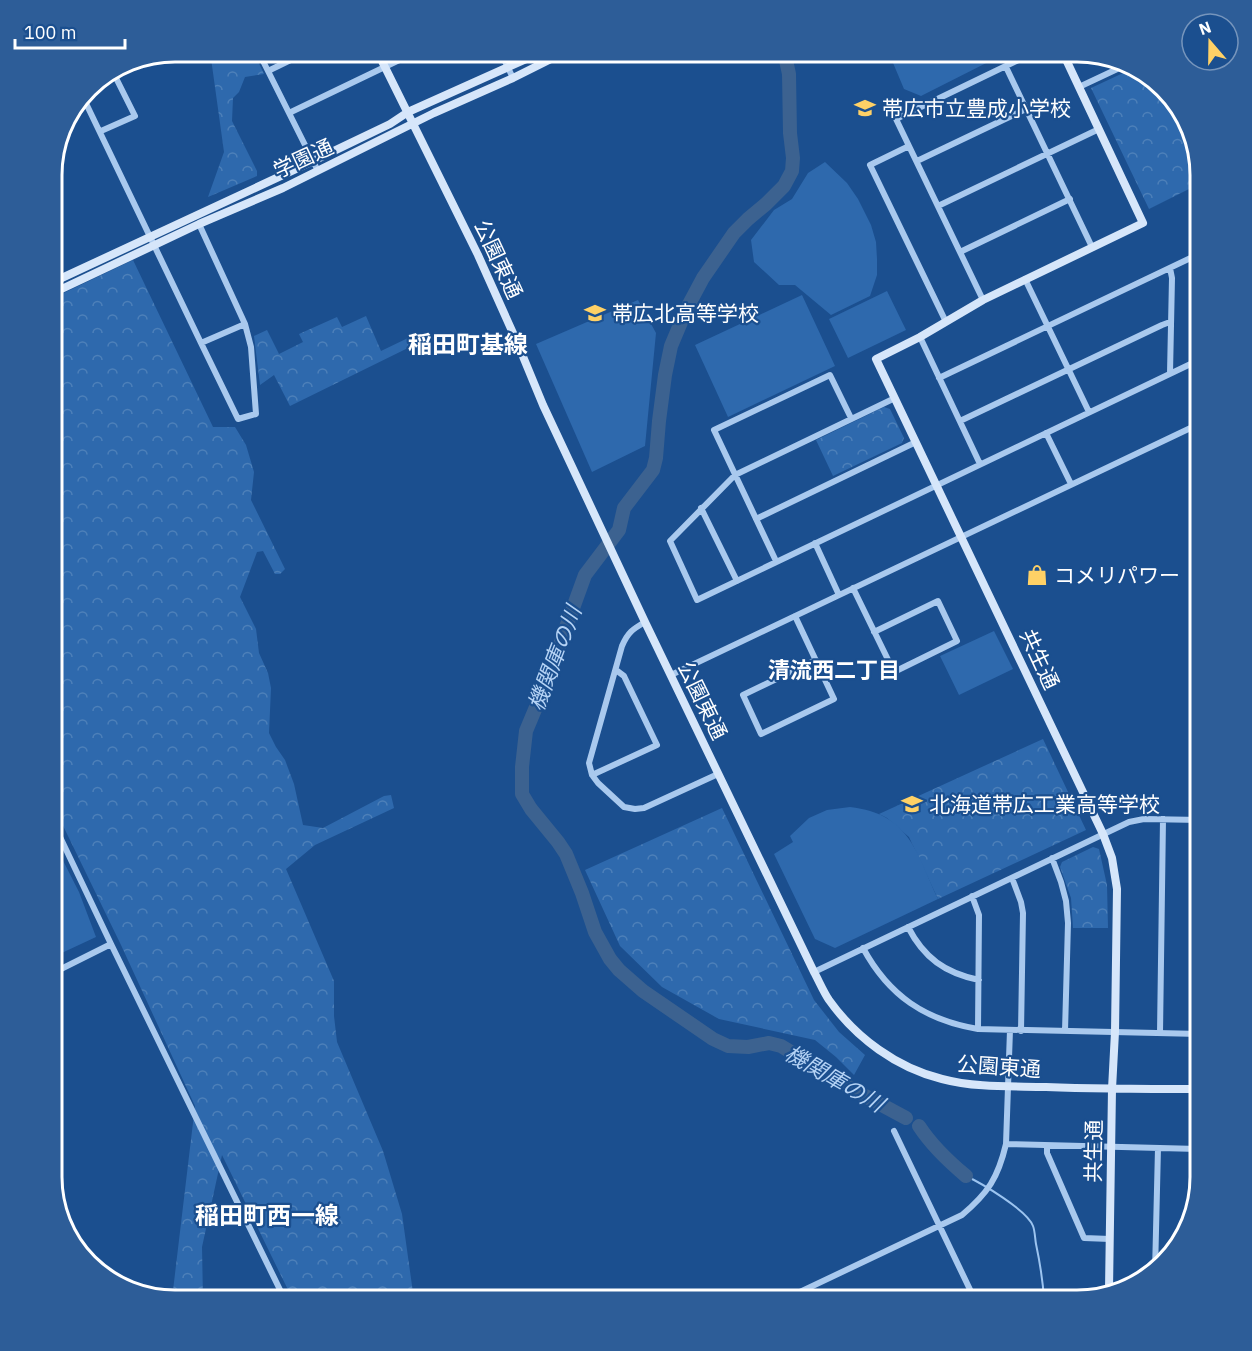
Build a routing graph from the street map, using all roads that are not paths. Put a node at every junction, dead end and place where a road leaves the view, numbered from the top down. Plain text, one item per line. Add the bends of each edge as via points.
1 (264, 62) edge
2 (286, 62) edge
3 (382, 62) edge
4 (395, 62) edge
5 (505, 62) edge
6 (521, 62) edge
7 (545, 62) edge
8 (1016, 62) edge
9 (1067, 62) edge
10 (385, 67) junction
11 (1006, 67) junction
12 (508, 68) junction
13 (1118, 69) edge
14 (268, 71) junction
15 (116, 78) edge
16 (513, 78) junction
17 (1079, 87) junction
18 (87, 104) edge
19 (1026, 109) junction
20 (408, 112) junction
21 (289, 113) junction
22 (414, 124) junction
23 (1099, 129) junction
24 (101, 131) junction
25 (909, 146) junction
26 (1048, 154) junction
27 (313, 161) junction
28 (916, 161) junction
29 (318, 171) junction
30 (1070, 200) junction
31 (938, 206) junction
32 (199, 224) junction
33 (152, 241) junction
34 (1092, 247) junction
35 (960, 252) junction
36 (1190, 258) edge
37 (1170, 268) junction
38 (62, 278) edge
39 (1024, 279) junction
40 (62, 288) edge
41 (983, 300) junction
42 (946, 322) junction
43 (1170, 322) junction
44 (244, 324) junction
45 (1048, 326) junction
46 (920, 337) junction
47 (201, 344) junction
48 (1190, 364) edge
49 (1069, 370) junction
50 (1170, 373) junction
51 (939, 378) junction
52 (895, 398) junction
53 (1089, 412) junction
54 (851, 418) junction
55 (960, 421) junction
56 (1190, 428) edge
57 (1046, 433) junction
58 (916, 442) junction
59 (980, 464) junction
60 (735, 475) junction
61 (1071, 484) junction
62 (936, 485) junction
63 (701, 508) junction
64 (756, 519) junction
65 (961, 537) junction
66 (815, 543) junction
67 (777, 561) junction
68 (737, 581) junction
69 (853, 588) junction
70 (839, 595) junction
71 (795, 616) junction
72 (645, 622) junction
73 (874, 632) junction
74 (816, 660) junction
75 (616, 670) junction
76 (671, 675) junction
77 (718, 774) junction
78 (592, 775) junction
79 (1163, 819) junction
80 (1190, 820) edge
81 (1103, 834) junction
82 (62, 841) edge
83 (1052, 858) junction
84 (1012, 878) junction
85 (972, 896) junction
86 (908, 927) junction
87 (111, 944) junction
88 (863, 948) junction
89 (62, 968) edge
90 (813, 972) junction
91 (978, 980) junction
92 (978, 1029) junction
93 (1010, 1030) junction
94 (1022, 1030) junction
95 (1065, 1031) junction
96 (1115, 1032) junction
97 (1160, 1033) junction
98 (1190, 1034) edge
99 (1007, 1086) junction
100 (1112, 1089) junction
101 (1190, 1089) edge
102 (894, 1131) dead end
103 (1006, 1144) junction
104 (1047, 1146) junction
105 (1112, 1147) junction
106 (1158, 1148) junction
107 (1190, 1149) edge
108 (939, 1227) junction
109 (1110, 1239) junction
110 (1155, 1257) edge
111 (1109, 1285) edge
112 (280, 1290) edge
113 (804, 1290) edge
114 (970, 1290) edge

1 - 14 street
2 - 14 street
3 - 10 street, 公園東通
4 - 10 street
5 - 12 street
6 - 12 street, 学園通
7 - 16 street, 学園通
8 - 11 street
9 - 17 street
10 - 20 street, 公園東通
10 - 21 street
11 - 19 street
11 - 25 street via 896,119
12 - 16 street
12 - 20 street, 学園通
13 - 17 street
14 - 21 street
15 - 24 street via 135,116
16 - 22 street, 学園通
17 - 23 street
18 - 24 street
19 - 26 street
19 - 28 street
20 - 22 street, 公園東通
20 - 27 street, 学園通
21 - 27 street
22 - 29 street, 学園通
22 - 72 street, 公園東通
23 - 26 street
23 - 34 street, 共生通 via 1143,223
24 - 33 street
25 - 28 street
25 - 42 street via 870,165
26 - 30 street
26 - 31 street
27 - 29 street
27 - 33 street, 学園通
28 - 31 street
29 - 32 street, 学園通
30 - 34 street
30 - 35 street
31 - 35 street
32 - 33 street, 学園通
32 - 44 street
33 - 38 street, 学園通
33 - 40 street, 学園通
33 - 47 street
34 - 39 street, 共生通
35 - 41 street
36 - 37 street
37 - 43 street
37 - 45 street
39 - 41 street, 共生通
39 - 45 street
41 - 42 street, 共生通
42 - 46 street, 共生通
43 - 49 street
43 - 50 street
44 - 47 street
44 - 47 street via 251,347 256,414 238,419
45 - 49 street
45 - 51 street
46 - 51 street
46 - 52 street, 共生通 via 876,358
48 - 50 street
49 - 53 street
49 - 55 street
50 - 53 street
51 - 55 street
52 - 54 street
52 - 58 street, 共生通
53 - 57 street
54 - 60 street
54 - 60 street via 830,375 714,430
55 - 59 street
56 - 61 street
57 - 59 street
57 - 61 street
58 - 62 street, 共生通
58 - 64 street
59 - 62 street
60 - 63 street
60 - 64 street
61 - 65 street
62 - 65 street, 共生通
62 - 66 street
63 - 68 street
63 - 68 street via 670,541 697,600
64 - 67 street
65 - 69 street
65 - 81 street, 共生通
66 - 67 street
66 - 70 street
67 - 68 street
69 - 70 street
69 - 73 street
70 - 71 street
71 - 74 street
71 - 76 street
72 - 75 street via 626,636
72 - 76 street, 公園東通
73 - 73 street via 894,672 957,641 938,601
74 - 74 street via 834,699 761,734 743,695
75 - 78 street via 589,763
75 - 78 street via 624,676 657,745
76 - 77 street, 公園東通
77 - 78 street via 635,809 624,807
77 - 90 street, 公園東通
79 - 80 street
79 - 81 street via 1129,822
79 - 97 street
81 - 83 street
81 - 96 street, 共生通 via 1117,889
82 - 87 street
83 - 84 street
83 - 95 street via 1067,912
84 - 85 street
84 - 94 street via 1023,914
85 - 86 street
85 - 91 street via 980,915
86 - 88 street
86 - 91 street via 932,959 944,968
87 - 89 street
87 - 112 street
88 - 90 street
88 - 92 street via 873,966 905,1000 935,1017
90 - 99 street, 公園東通 via 847,1022 893,1059 942,1079
91 - 92 street
92 - 93 street
93 - 94 street
93 - 99 street
94 - 95 street
95 - 96 street
96 - 97 street
96 - 100 street, 共生通
97 - 98 street
99 - 100 street, 公園東通
99 - 103 street
100 - 101 street, 公園東通
100 - 105 street, 共生通
102 - 108 street
103 - 104 street
103 - 108 street via 996,1175 979,1201
104 - 105 street
104 - 109 street via 1084,1238
105 - 106 street
105 - 109 street, 共生通
106 - 107 street
106 - 110 street
108 - 113 street
108 - 114 street
109 - 111 street, 共生通

